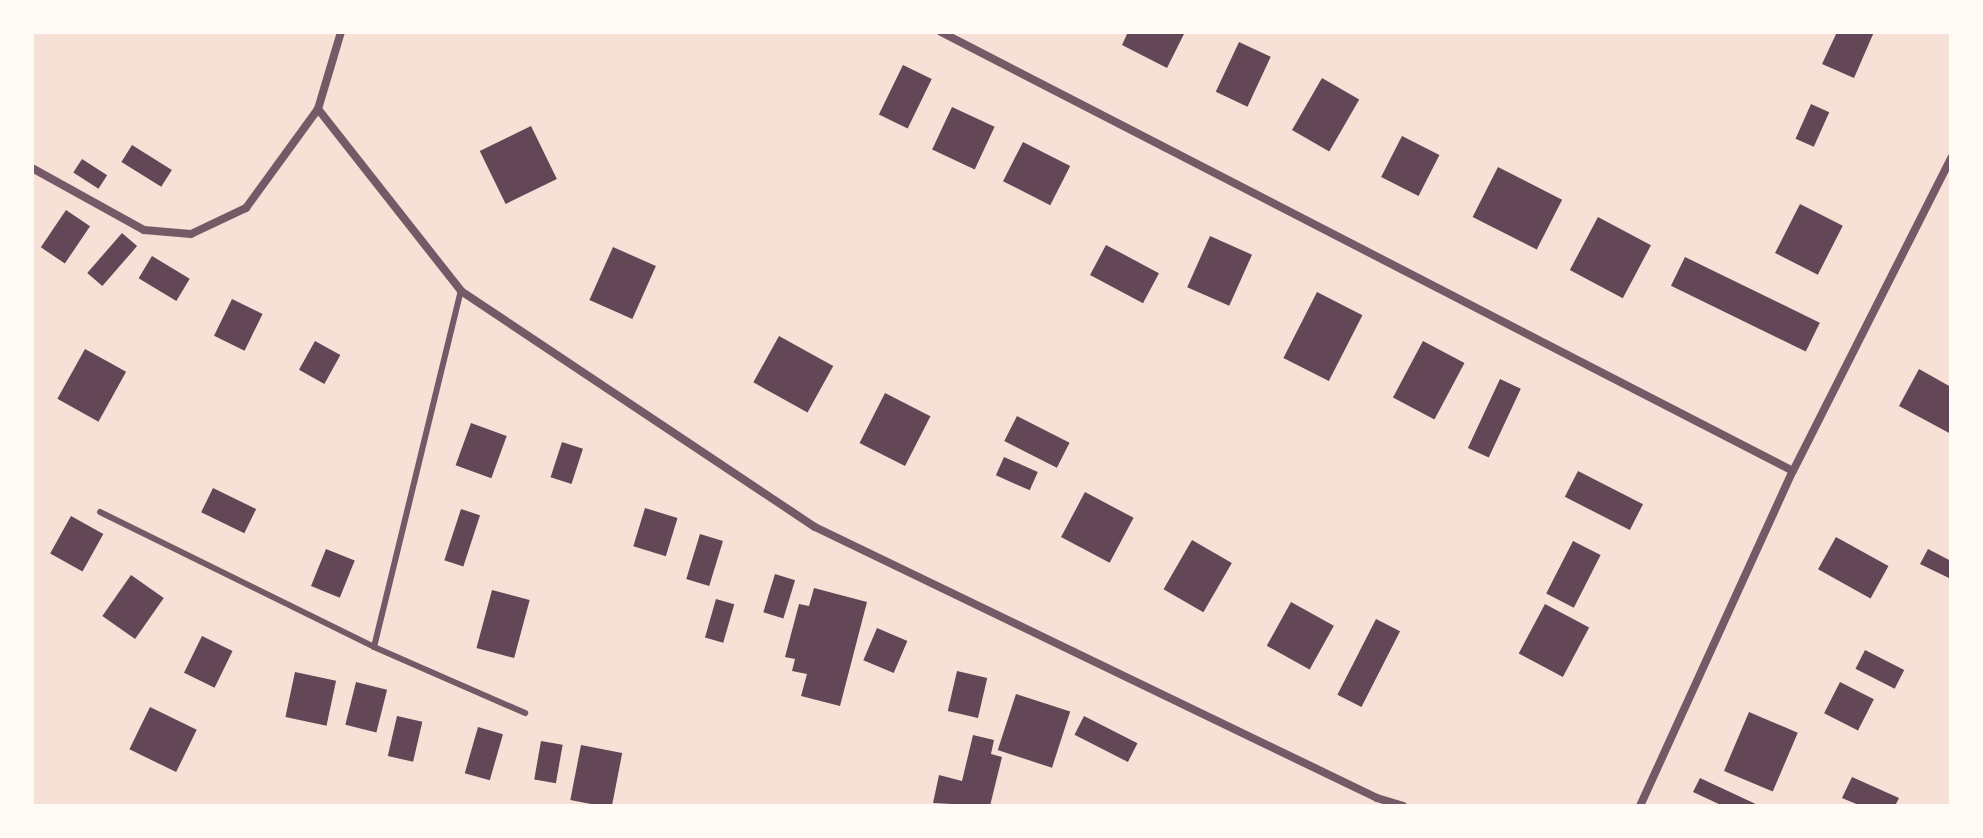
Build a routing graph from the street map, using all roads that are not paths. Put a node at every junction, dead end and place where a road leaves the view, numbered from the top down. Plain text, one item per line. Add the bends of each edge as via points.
1 (341, 32) edge
2 (941, 32) edge
3 (318, 109) junction
4 (1951, 158) edge
5 (32, 168) edge
6 (461, 291) junction
7 (1793, 471) junction
8 (100, 512) dead end
9 (374, 647) junction
10 (525, 713) dead end
11 (1403, 806) edge
12 (1640, 806) edge

1 - 3 street
2 - 7 street
3 - 5 street via 246,208 191,234 144,230
3 - 6 street
4 - 7 street
6 - 9 lane
6 - 11 street via 815,527
7 - 12 street
8 - 9 lane
9 - 10 lane

